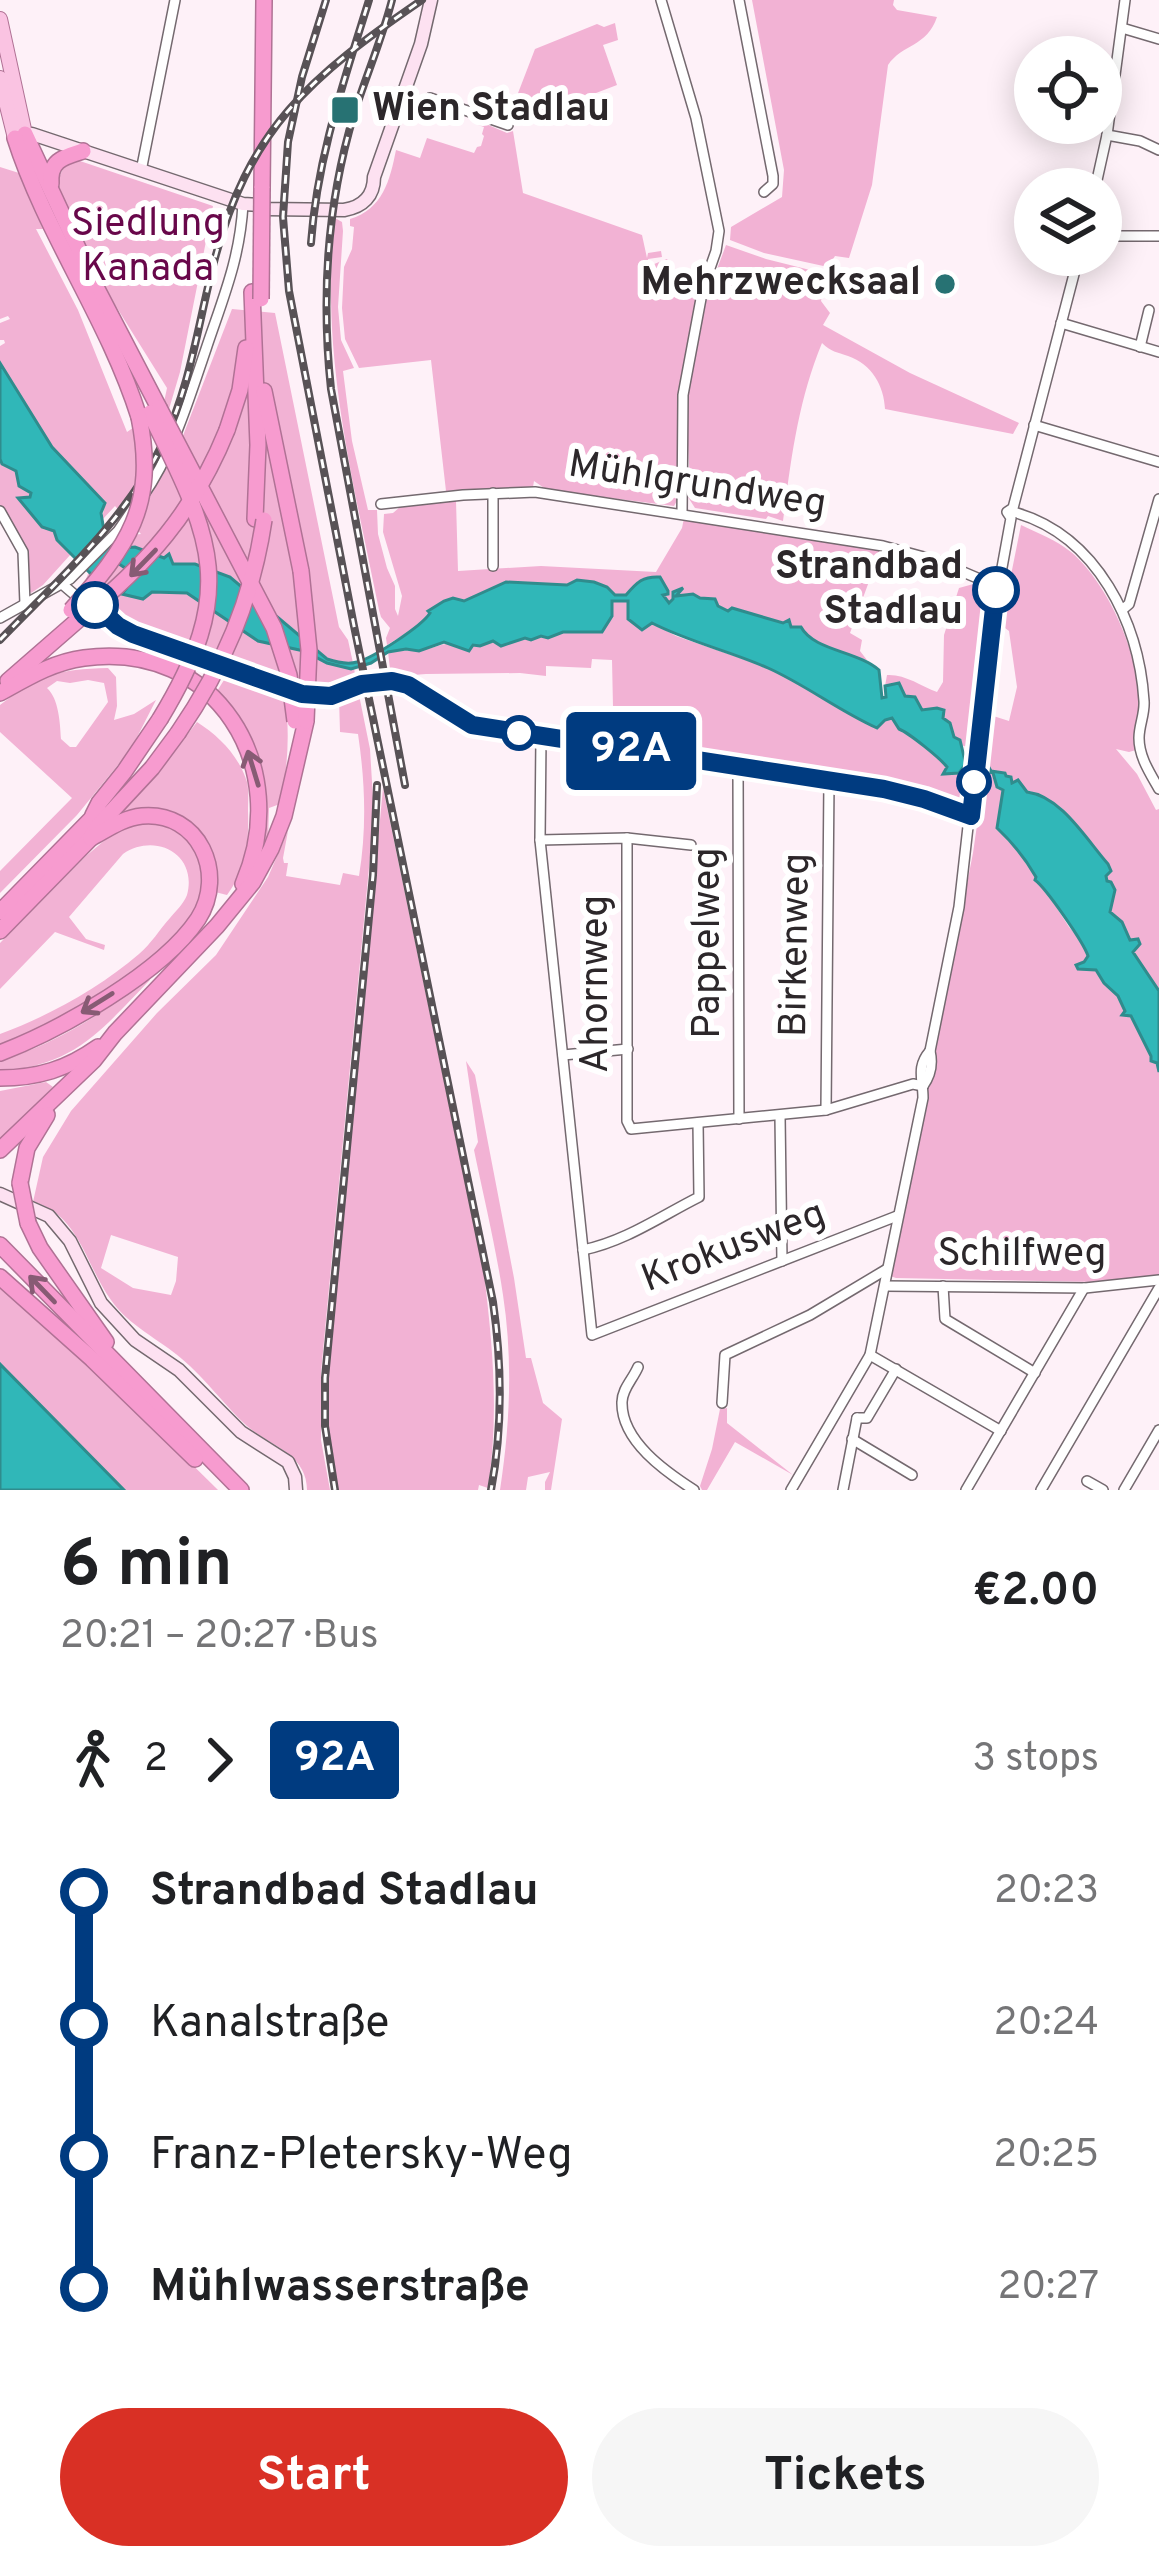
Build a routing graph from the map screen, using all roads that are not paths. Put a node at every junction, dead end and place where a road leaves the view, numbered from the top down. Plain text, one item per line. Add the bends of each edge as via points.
1 (176, 0) edge
2 (255, 0) edge
3 (264, 0) edge
4 (662, 0) edge
5 (739, 0) edge
6 (1125, 0) edge
7 (427, 2) edge
8 (0, 19) edge
9 (1122, 28) junction
10 (1121, 36) edge
11 (1159, 39) edge
12 (0, 78) edge
13 (430, 98) dead end
14 (508, 125) dead end
15 (20, 136) junction
16 (1122, 138) edge
17 (1159, 150) edge
18 (83, 152) junction
19 (141, 172) junction
20 (764, 192) dead end
21 (259, 194) junction
22 (56, 204) junction
23 (242, 204) junction
24 (1122, 236) edge
25 (1159, 236) edge
26 (1073, 276) edge
27 (254, 297) junction
28 (1149, 310) dead end
29 (1061, 323) junction
30 (1140, 346) junction
31 (1159, 352) edge
32 (264, 391) junction
33 (149, 413) junction
34 (1034, 425) junction
35 (1159, 463) edge
36 (493, 493) junction
37 (1159, 499) edge
38 (381, 504) dead end
39 (0, 511) edge
40 (1014, 513) junction
41 (682, 514) junction
42 (1156, 518) edge
43 (260, 519) junction
44 (5, 527) edge
45 (493, 566) dead end
46 (66, 582) junction
47 (996, 586) junction
48 (25, 604) junction
49 (1122, 610) junction
50 (74, 615) junction
51 (0, 618) edge
52 (0, 690) edge
53 (301, 721) junction
54 (1142, 722) junction
55 (1155, 725) dead end
56 (170, 726) junction
57 (541, 737) junction
58 (738, 767) junction
59 (829, 781) junction
60 (1159, 789) edge
61 (971, 816) junction
62 (91, 838) junction
63 (627, 838) junction
64 (540, 840) junction
65 (692, 845) dead end
66 (236, 903) junction
67 (0, 912) edge
68 (0, 931) edge
69 (116, 1033) junction
70 (628, 1048) junction
71 (0, 1053) edge
72 (563, 1055) junction
73 (0, 1078) edge
74 (71, 1083) junction
75 (923, 1086) junction
76 (826, 1110) junction
77 (780, 1116) junction
78 (739, 1119) junction
79 (698, 1123) junction
80 (0, 1150) edge
81 (0, 1194) edge
82 (897, 1216) junction
83 (0, 1245) edge
84 (583, 1250) junction
85 (782, 1261) junction
86 (887, 1269) junction
87 (4, 1283) edge
88 (1159, 1284) edge
89 (885, 1286) junction
90 (944, 1286) junction
91 (1084, 1288) junction
92 (870, 1354) junction
93 (638, 1367) dead end
94 (896, 1369) junction
95 (1035, 1373) junction
96 (144, 1393) junction
97 (722, 1403) dead end
98 (840, 1406) junction
99 (857, 1418) junction
100 (1159, 1430) edge
101 (1001, 1431) junction
102 (852, 1439) junction
103 (912, 1474) dead end
104 (1087, 1481) dead end
105 (227, 1490) edge
106 (241, 1490) edge
107 (296, 1490) edge
108 (694, 1490) edge
109 (791, 1490) edge
110 (843, 1490) edge
111 (966, 1490) edge
112 (1041, 1490) edge
113 (1103, 1490) edge
114 (1124, 1490) edge

1 - 19 street
2 - 21 highway
3 - 21 highway
4 - 41 street via 718,230 682,395
5 - 20 street via 773,176
6 - 9 street
7 - 21 street via 410,92 360,195 347,202 267,202
8 - 15 main road
9 - 10 street
9 - 11 street
12 - 15 main road
13 - 14 street
15 - 18 street
15 - 22 highway
15 - 33 highway via 36,193
16 - 17 street
18 - 19 street
18 - 22 highway via 51,170
19 - 23 street
21 - 23 street
21 - 27 highway
22 - 33 highway
23 - 46 street via 234,267 156,477 118,531
24 - 25 street
26 - 29 street
27 - 32 highway
27 - 43 highway
27 -> 50 highway, bridge via 227,430 196,496 117,589
28 - 30 street
29 - 30 street
29 - 34 street
30 - 31 street
32 - 43 highway
32 - 53 highway, bridge via 301,571 309,650
33 - 50 highway, bridge via 139,508
33 - 53 highway, bridge via 274,628
33 - 56 highway, bridge via 194,504 209,574 200,644
34 - 35 street
34 - 40 street
36 - 38 street, Mühlgrundweg
36 - 41 street, Mühlgrundweg
36 - 45 street
37 - 42 street
39 - 44 street
40 - 47 street
40 - 49 street via 1075,543
41 - 47 street, Mühlgrundweg via 890,548
42 - 49 street
43 - 56 highway, bridge via 253,581 231,643 202,699
44 - 48 street via 23,552
46 - 48 street
46 - 57 street via 103,619 302,694 331,696 392,681 472,725
47 - 61 street
48 - 51 street
49 - 54 street via 1141,679
50 - 52 highway
66 -> 52 highway via 258,843 260,794 242,736 212,698 158,664 118,656 58,664
53 - 66 highway via 287,806
54 - 55 street
54 - 60 street via 1140,751
56 - 62 highway via 152,768
56 - 67 highway
57 - 58 street
57 - 64 street
58 - 59 street
58 - 78 street, Pappelweg
59 - 61 street
59 - 76 street, Birkenweg
61 - 75 street
62 - 68 highway
62 -> 71 highway via 145,816 182,825 208,859 206,904 184,936 126,984
63 - 64 street
63 - 65 street
63 - 70 street, Ahornweg
64 - 72 street
66 - 69 highway
69 - 73 highway via 59,1069
69 - 74 highway
70 - 72 street
70 - 79 street, Ahornweg via 631,1129
72 - 84 street
74 - 80 highway
74 - 96 highway, bridge via 22,1163 28,1223
75 - 76 street
75 - 82 street
76 - 77 street
77 - 78 street
77 - 85 street
78 - 79 street
79 - 84 street via 699,1197
81 - 107 street via 49,1216 101,1303 242,1432 288,1462
82 - 85 street, Krokusweg
82 - 86 street
96 -> 83 highway
84 - 85 street, Krokusweg via 592,1335
86 - 89 street
86 - 97 street via 725,1355
87 - 105 highway
88 - 91 street, Schilfweg
88 - 112 street
89 - 90 street, Schilfweg
89 - 92 street
90 - 91 street, Schilfweg
90 - 95 street via 945,1319
91 - 95 street
92 - 94 street
92 - 98 street
93 - 108 street via 622,1399 628,1426 650,1456
94 - 99 street via 867,1418
94 - 101 street
95 - 101 street
96 - 106 highway
98 - 99 street
98 - 109 street
99 - 102 street
100 - 114 street
101 - 111 street
102 - 103 street
102 - 110 street
104 - 113 street

